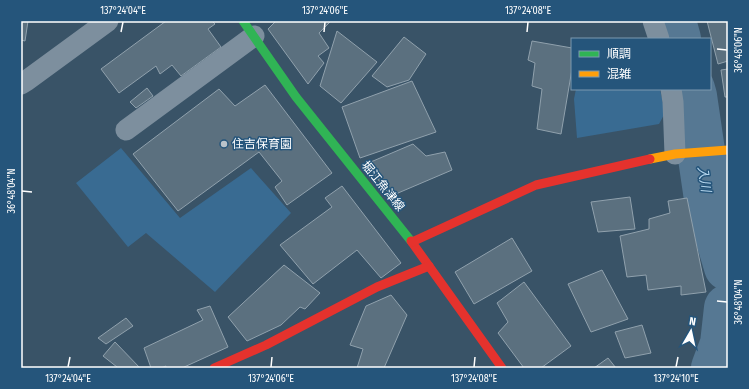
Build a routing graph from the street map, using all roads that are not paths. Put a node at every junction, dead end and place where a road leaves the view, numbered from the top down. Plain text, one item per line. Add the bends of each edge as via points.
1 (108, 21) edge
2 (653, 21) edge
3 (249, 29) edge
4 (659, 38) edge
5 (21, 84) edge
6 (670, 90) edge
7 (126, 130) dead end
8 (728, 150) edge
9 (675, 154) junction
10 (412, 242) junction
11 (429, 266) junction
12 (214, 368) edge
13 (502, 368) edge

1 - 5 street
2 - 4 street
3 - 7 street
3 - 10 street, 堀江魚津線 via 296,97
6 - 9 street
8 - 9 street
9 - 10 street via 536,185
10 - 11 street, 堀江魚津線
11 - 12 street via 377,287 266,345
11 - 13 street, 堀江魚津線

